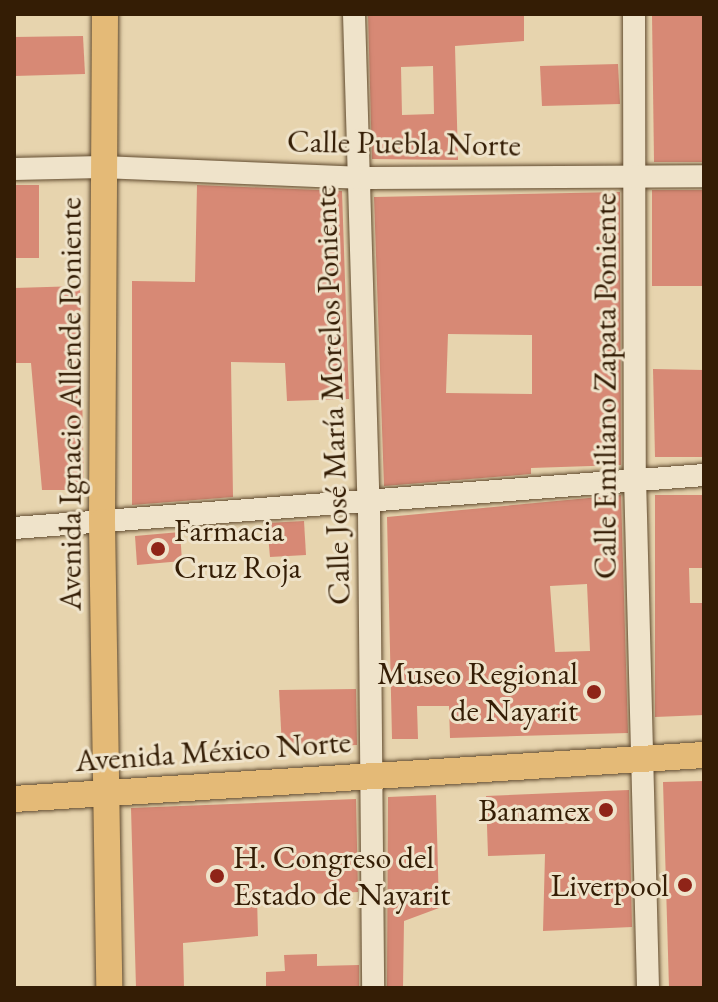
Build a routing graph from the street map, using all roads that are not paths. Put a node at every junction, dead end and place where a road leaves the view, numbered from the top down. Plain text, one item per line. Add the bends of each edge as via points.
1 (105, 14) edge
2 (354, 14) edge
3 (634, 14) edge
4 (102, 167) junction
5 (14, 169) edge
6 (636, 176) junction
7 (704, 176) edge
8 (358, 178) junction
9 (704, 475) edge
10 (635, 477) junction
11 (368, 503) junction
12 (102, 522) junction
13 (14, 528) edge
14 (704, 755) edge
15 (642, 758) junction
16 (373, 773) junction
17 (109, 795) junction
18 (14, 799) edge
19 (109, 988) edge
20 (373, 988) edge
21 (648, 988) edge

1 - 4 main road, Avenida Ignacio Allende Poniente
2 - 8 street, Calle José María Morelos Poniente
3 - 6 street, Calle Emiliano Zapata Poniente
4 - 5 street, Calle Puebla Norte
4 - 8 street, Calle Puebla Norte
4 - 12 main road, Avenida Ignacio Allende Poniente
6 - 7 street, Calle Puebla Norte
6 - 8 street, Calle Puebla Norte
6 - 10 street, Calle Emiliano Zapata Poniente
8 - 11 street, Calle José María Morelos Poniente
9 - 10 street
10 - 11 street
10 - 15 street, Calle Emiliano Zapata Poniente
11 - 12 street
11 - 16 street, Calle José María Morelos Poniente
12 - 13 street
12 - 17 main road, Avenida Ignacio Allende Poniente
14 - 15 main road, Avenida México Norte
15 - 16 main road, Avenida México Norte
15 - 21 street, Calle Emiliano Zapata Poniente
16 - 17 main road, Avenida México Norte
16 - 20 street, Calle José María Morelos Poniente
17 - 18 main road, Avenida México Norte
17 - 19 main road, Avenida Ignacio Allende Poniente

